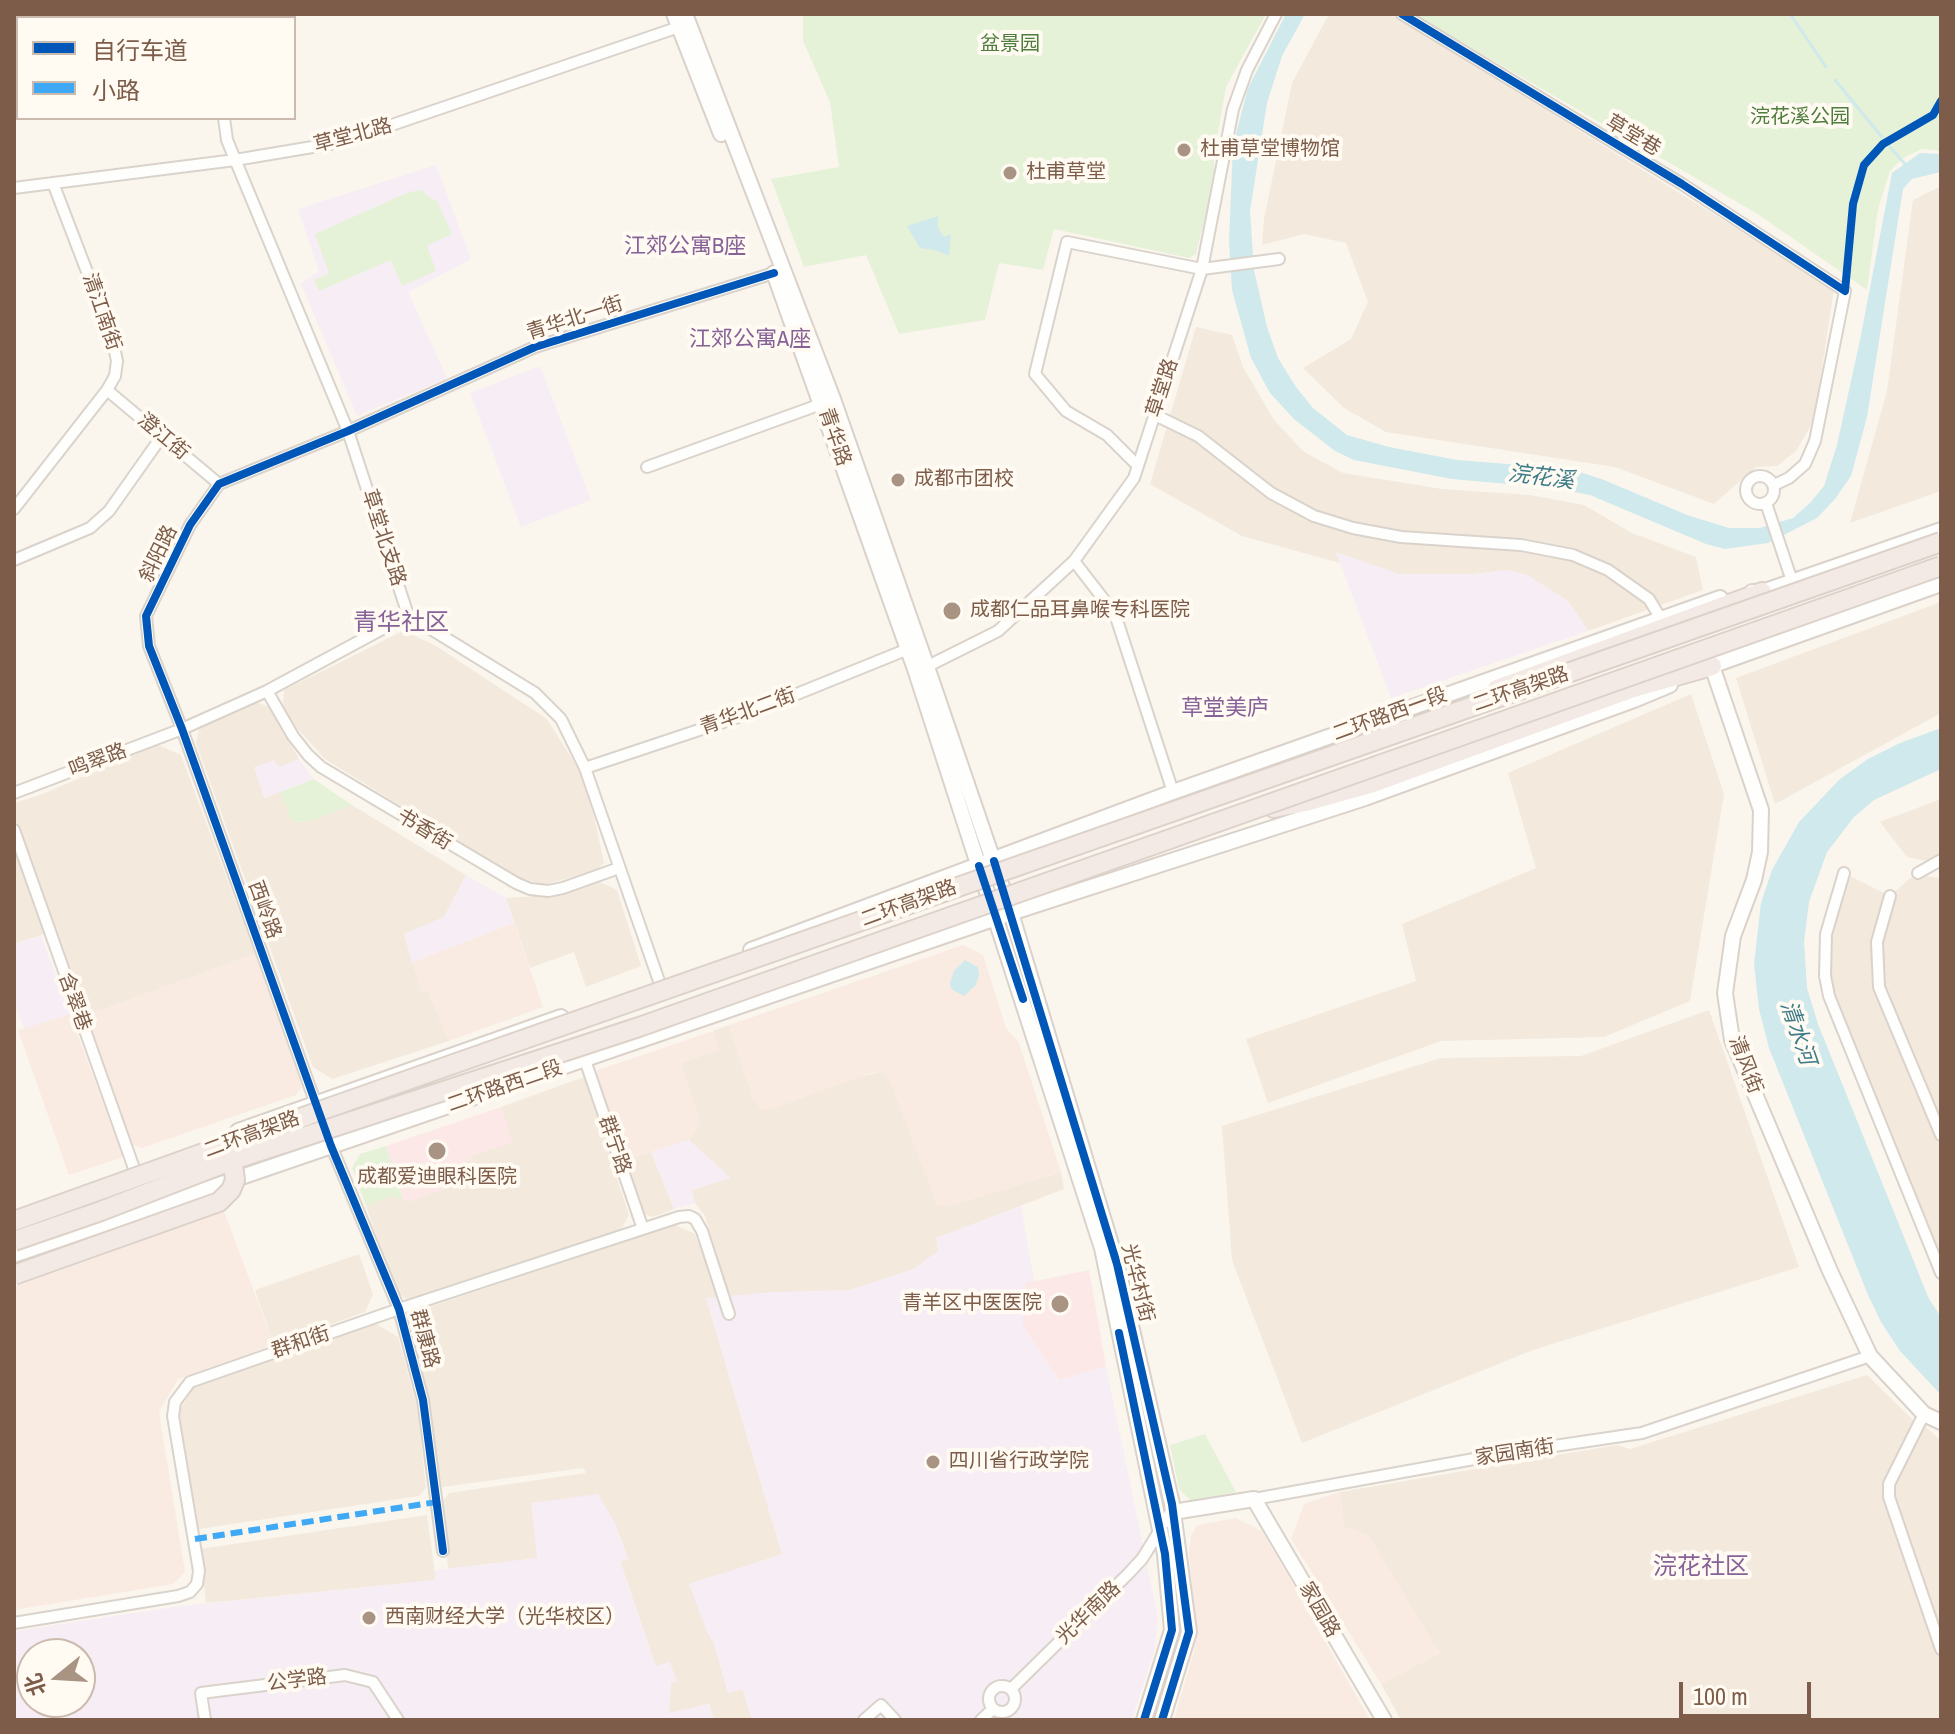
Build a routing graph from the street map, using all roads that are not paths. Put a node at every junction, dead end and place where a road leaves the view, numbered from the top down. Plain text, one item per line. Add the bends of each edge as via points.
1 (1276, 14) edge
2 (1402, 14) edge
3 (679, 18) edge
4 (224, 120) edge
5 (235, 160) junction
6 (53, 183) junction
7 (14, 188) edge
8 (1279, 259) dead end
9 (1202, 269) junction
10 (774, 273) junction
11 (107, 390) junction
12 (828, 401) junction
13 (1155, 415) junction
14 (348, 431) junction
15 (162, 436) junction
16 (1138, 466) junction
17 (647, 467) dead end
18 (219, 484) junction
19 (1774, 485) junction
20 (1766, 503) junction
21 (14, 509) edge
22 (1941, 530) edge
23 (1941, 542) edge
24 (14, 560) edge
25 (1074, 561) junction
26 (1941, 566) edge
27 (1792, 581) junction
28 (1941, 584) edge
29 (1762, 592) junction
30 (408, 615) junction
31 (1661, 619) junction
32 (908, 649) junction
33 (1712, 666) junction
34 (921, 669) junction
35 (267, 691) junction
36 (182, 729) junction
37 (585, 768) junction
38 (1248, 786) junction
39 (1173, 792) junction
40 (14, 793) edge
41 (1243, 813) junction
42 (14, 830) edge
43 (1941, 860) edge
44 (986, 864) junction
45 (619, 868) junction
46 (1844, 873) dead end
47 (1918, 873) dead end
48 (1890, 896) dead end
49 (1004, 915) junction
50 (660, 984) junction
51 (585, 1060) junction
52 (315, 1102) junction
53 (1941, 1135) edge
54 (331, 1146) junction
55 (136, 1174) junction
56 (14, 1209) edge
57 (14, 1220) edge
58 (643, 1229) junction
59 (14, 1241) edge
60 (14, 1255) edge
61 (1941, 1273) edge
62 (14, 1275) edge
63 (399, 1309) junction
64 (729, 1314) dead end
65 (1870, 1356) junction
66 (1924, 1414) junction
67 (1941, 1422) edge
68 (1254, 1499) junction
69 (1173, 1512) junction
70 (1160, 1530) junction
71 (443, 1551) dead end
72 (14, 1623) edge
73 (1941, 1649) edge
74 (1011, 1689) junction
75 (993, 1709) junction
76 (205, 1720) edge
77 (398, 1720) edge
78 (864, 1720) edge
79 (895, 1720) edge
80 (981, 1720) edge
81 (1144, 1720) edge
82 (1162, 1720) edge
83 (1384, 1720) edge

1 - 9 street, 草堂路 via 1233,109
2 - 19 street, 草堂巷 via 1682,184 1845,291 1815,441 1805,464
3 - 5 street, 草堂北路 via 363,136
3 - 10 main road, 青华路
3 - 12 main road, 青华路
4 - 5 street, 草堂北支路
5 - 6 street, 草堂北路
5 - 14 street, 草堂北支路
6 - 7 street, 草堂北路
6 - 11 street, 清江南街 via 112,337 117,361
8 - 9 street
9 - 13 street, 草堂路
9 - 16 street via 1067,242 1035,374 1066,411 1107,435
10 - 12 main road, 青华路
10 - 14 street, 青华北一街 via 535,347
11 - 15 street, 澄江街
11 - 21 street, 清江南街
12 - 17 street
12 - 32 main road, 青华路
12 - 34 main road, 青华路
13 - 16 street, 草堂路
13 - 31 street via 1198,436 1271,493 1314,516 1401,537 1521,545 1573,555 1608,570 1649,599
14 - 18 street
14 - 30 street, 草堂北支路
15 - 18 street, 澄江街
15 - 24 street via 109,511 90,528
16 - 25 street, 草堂路
18 - 36 street, 斜阳路 via 190,525 146,616 149,646
19 - 20 street
19 - 20 street via 1760,475 1748,482 1749,499
20 - 27 street
22 - 27 main road, 二环路西一段
23 - 38 highway, 二环高架路, bridge
25 - 34 street, 草堂路 via 998,631
25 - 39 street via 1115,614
26 - 41 highway, 二环高架路, bridge
27 - 29 main road, 二环路西一段
28 - 33 main road
29 - 31 main road, 二环路西一段 via 1732,594
29 - 38 highway, bridge via 1334,748
30 - 35 street
30 - 37 street via 548,704 569,732
31 - 39 main road, 二环路西一段
32 - 34 main road, 青华路
32 - 37 street, 青华北二街 via 750,713
33 - 41 highway, bridge via 1633,688 1373,783
33 - 49 main road via 1634,700 1365,798
33 - 65 main road, 清风街 via 1761,810 1760,852 1733,936 1725,993 1732,1040
34 - 44 main road, 青华路
35 - 36 street
35 - 45 street, 书香街 via 293,736 321,767 516,883 548,891
36 - 40 street, 鸣翠路
36 - 52 street, 西岭路
37 - 45 street
38 - 57 highway, 二环高架路, bridge
39 - 44 main road, 二环路西一段
41 - 59 highway, 二环高架路, bridge via 639,1027 230,1161
42 - 55 street, 含翠巷
43 - 47 street
44 - 49 main road, 光华村街
44 - 50 main road
45 - 50 street
46 - 61 street via 1826,934 1829,996
48 - 53 street via 1877,942 1879,987
49 - 51 main road, 二环路西二段
49 - 69 main road, 光华村街 via 1117,1264
49 - 70 main road, 光华村街 via 1102,1248
50 - 52 main road
51 - 54 main road, 二环路西二段
51 - 58 street, 群宁路
52 - 54 street, 群康路
52 - 55 main road
54 - 60 main road, 二环路西二段
54 - 63 street, 群康路
55 - 57 main road
56 - 62 highway, bridge via 197,1145 228,1154 235,1171 231,1190 219,1202
58 - 63 street, 群和街
58 - 64 street, 群和街 via 679,1217 695,1219
63 - 71 street, 群康路 via 423,1400
63 - 72 street, 群和街 via 190,1382 181,1391 173,1416 199,1571 190,1592
65 - 66 main road, 清风街
65 - 68 street, 家园南街 via 1642,1433
66 - 67 main road, 清风街
66 - 73 street via 1889,1484 1889,1497
68 - 69 main road, 家园南街
68 - 83 main road, 家园路
69 - 70 main road
69 - 82 main road, 光华村街 via 1189,1632
70 - 74 street, 光华南路 via 1128,1574
70 - 81 main road, 光华村街 via 1172,1630
74 - 75 street via 1015,1697 1010,1709
74 - 75 street via 992,1690 988,1697
75 - 80 street
76 - 77 street, 公学路 via 201,1693 345,1675 373,1682
78 - 79 street via 881,1705

